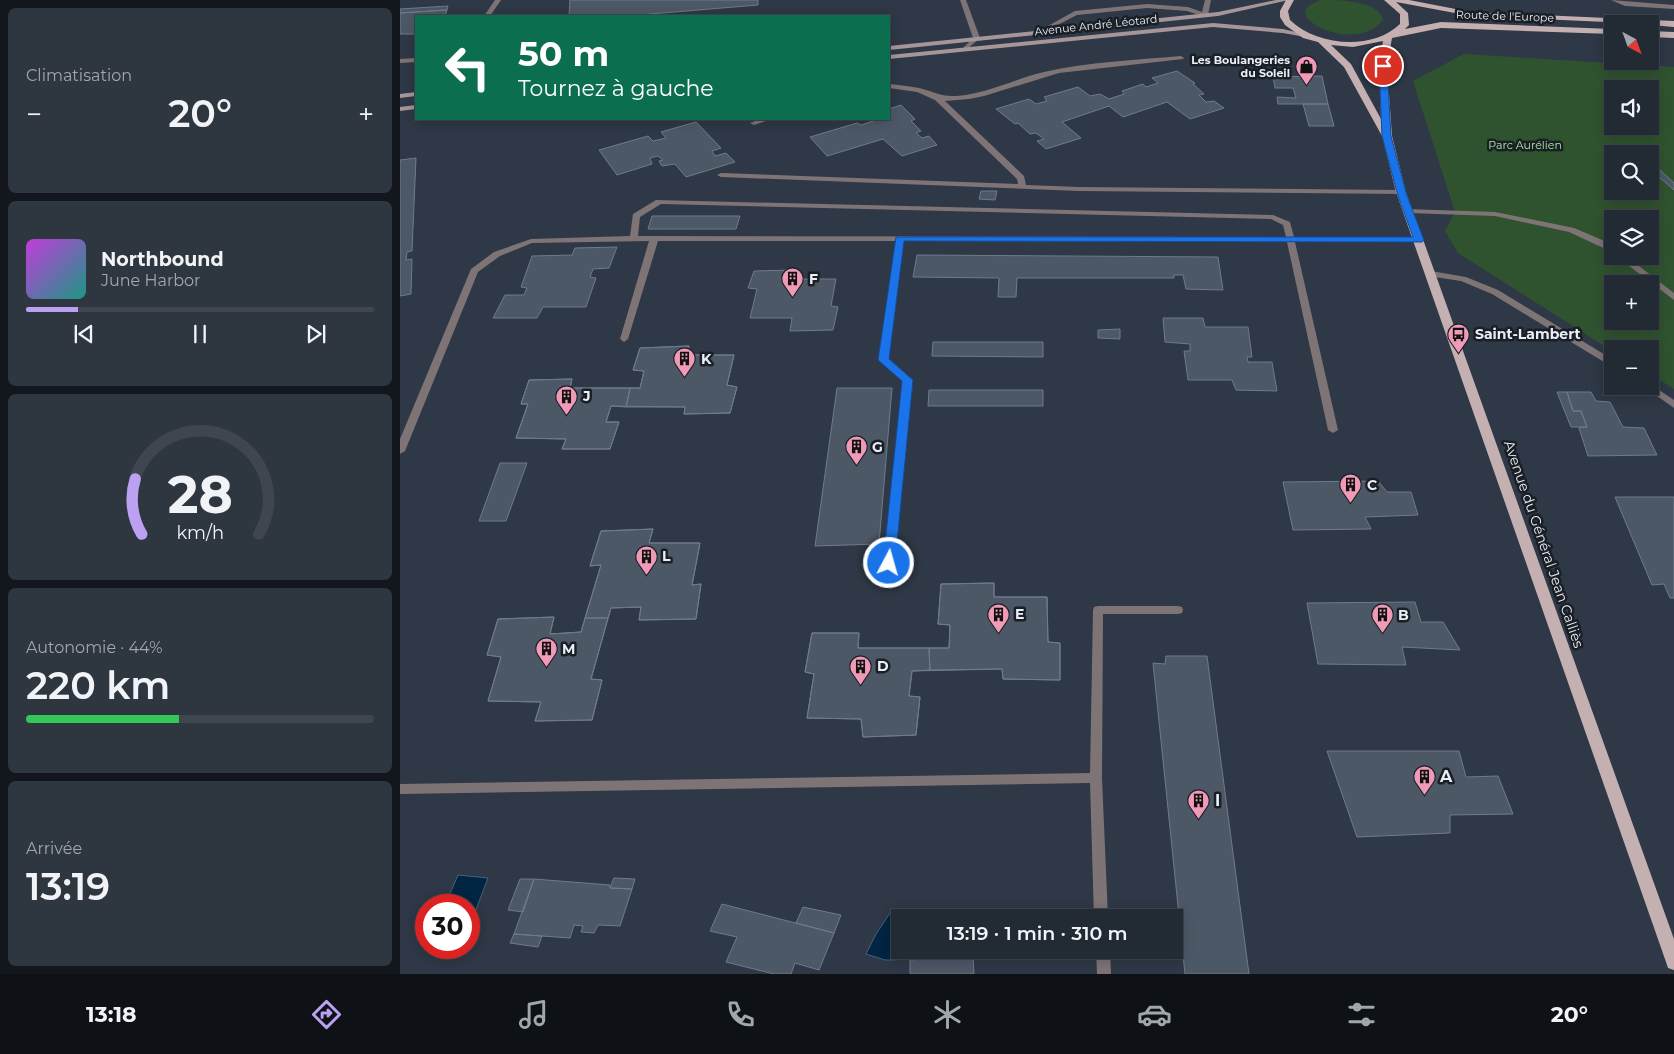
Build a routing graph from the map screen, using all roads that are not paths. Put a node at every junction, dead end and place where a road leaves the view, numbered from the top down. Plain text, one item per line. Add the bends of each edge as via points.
1 (498, 0) edge
2 (963, 0) edge
3 (1208, 0) edge
4 (1288, 0) edge
5 (1388, 0) edge
6 (1396, 0) edge
7 (1614, 0) edge
8 (1674, 7) edge
9 (488, 15) edge
10 (1205, 15) junction
11 (1674, 24) edge
12 (1040, 32) junction
13 (1604, 32) edge
14 (1398, 33) junction
15 (1659, 34) edge
16 (1305, 35) junction
17 (1674, 35) edge
18 (977, 38) junction
19 (1388, 39) junction
20 (1320, 40) junction
21 (890, 48) edge
22 (966, 48) junction
23 (890, 57) edge
24 (1181, 58) dead end
25 (415, 60) edge
26 (400, 61) edge
27 (890, 86) edge
28 (415, 94) edge
29 (400, 96) edge
30 (938, 98) junction
31 (415, 108) edge
32 (400, 109) edge
33 (764, 120) edge
34 (754, 123) dead end
35 (1387, 136) junction
36 (721, 175) dead end
37 (1022, 187) junction
38 (1401, 192) junction
39 (1409, 211) junction
40 (634, 238) junction
41 (654, 239) junction
42 (900, 239) junction
43 (1291, 239) junction
44 (1419, 240) junction
45 (1604, 244) edge
46 (1632, 265) edge
47 (1431, 274) junction
48 (1674, 297) edge
49 (624, 338) dead end
50 (1604, 358) edge
51 (1659, 394) edge
52 (1674, 405) edge
53 (1334, 430) dead end
54 (400, 451) edge
55 (889, 563) dead end
56 (1178, 610) dead end
57 (1096, 778) junction
58 (400, 789) edge
59 (1101, 909) edge
60 (1103, 959) edge
61 (1674, 962) edge
62 (1104, 974) edge

1 - 9 street
2 - 18 street
3 - 10 street
4 - 10 main road, Avenue André Léotard
4 - 16 main road via 1283,13 1286,21
5 - 14 main road via 1404,14 1405,21
6 - 11 main road, Route de l'Europe via 1471,14
7 - 8 street via 1625,4
10 - 12 main road, Avenue André Léotard
10 - 12 street via 1188,9 1147,6 1075,13
12 - 18 main road, Avenue André Léotard
13 - 14 main road, Route de l'Europe via 1441,25
14 - 19 main road
15 - 17 main road
16 - 20 main road
16 - 22 main road, Avenue André Léotard via 1213,25
18 - 21 main road, Avenue André Léotard
18 - 22 street
19 - 20 main road via 1349,45
19 - 35 main road, Avenue du Général Jean Calliès via 1383,66
20 - 35 main road, Avenue du Général Jean Calliès via 1348,66
22 - 23 main road, Avenue André Léotard
24 - 30 street via 1058,71 974,98
25 - 26 street
27 - 30 street via 919,90
28 - 29 main road
30 - 37 street via 1021,178
31 - 32 main road
33 - 34 street
35 - 38 main road, Avenue du Général Jean Calliès
36 - 37 street
37 - 38 street
38 - 39 main road, Avenue du Général Jean Calliès
39 - 44 main road, Avenue du Général Jean Calliès
39 - 45 street via 1495,214 1571,230
40 - 41 street
40 - 43 street via 636,216 659,202 1274,217 1288,224
40 - 54 street via 531,242 498,254 474,271
41 - 42 street
41 - 49 street
42 - 43 street
42 - 55 street via 884,360 907,380
43 - 44 street
43 - 53 street
44 - 47 main road, Avenue du Général Jean Calliès
46 - 48 street
47 - 50 street via 1463,279 1495,292
47 - 61 main road, Avenue du Général Jean Calliès
51 - 52 street
56 - 57 street via 1098,610
57 - 58 street
57 - 59 street
60 - 62 street

